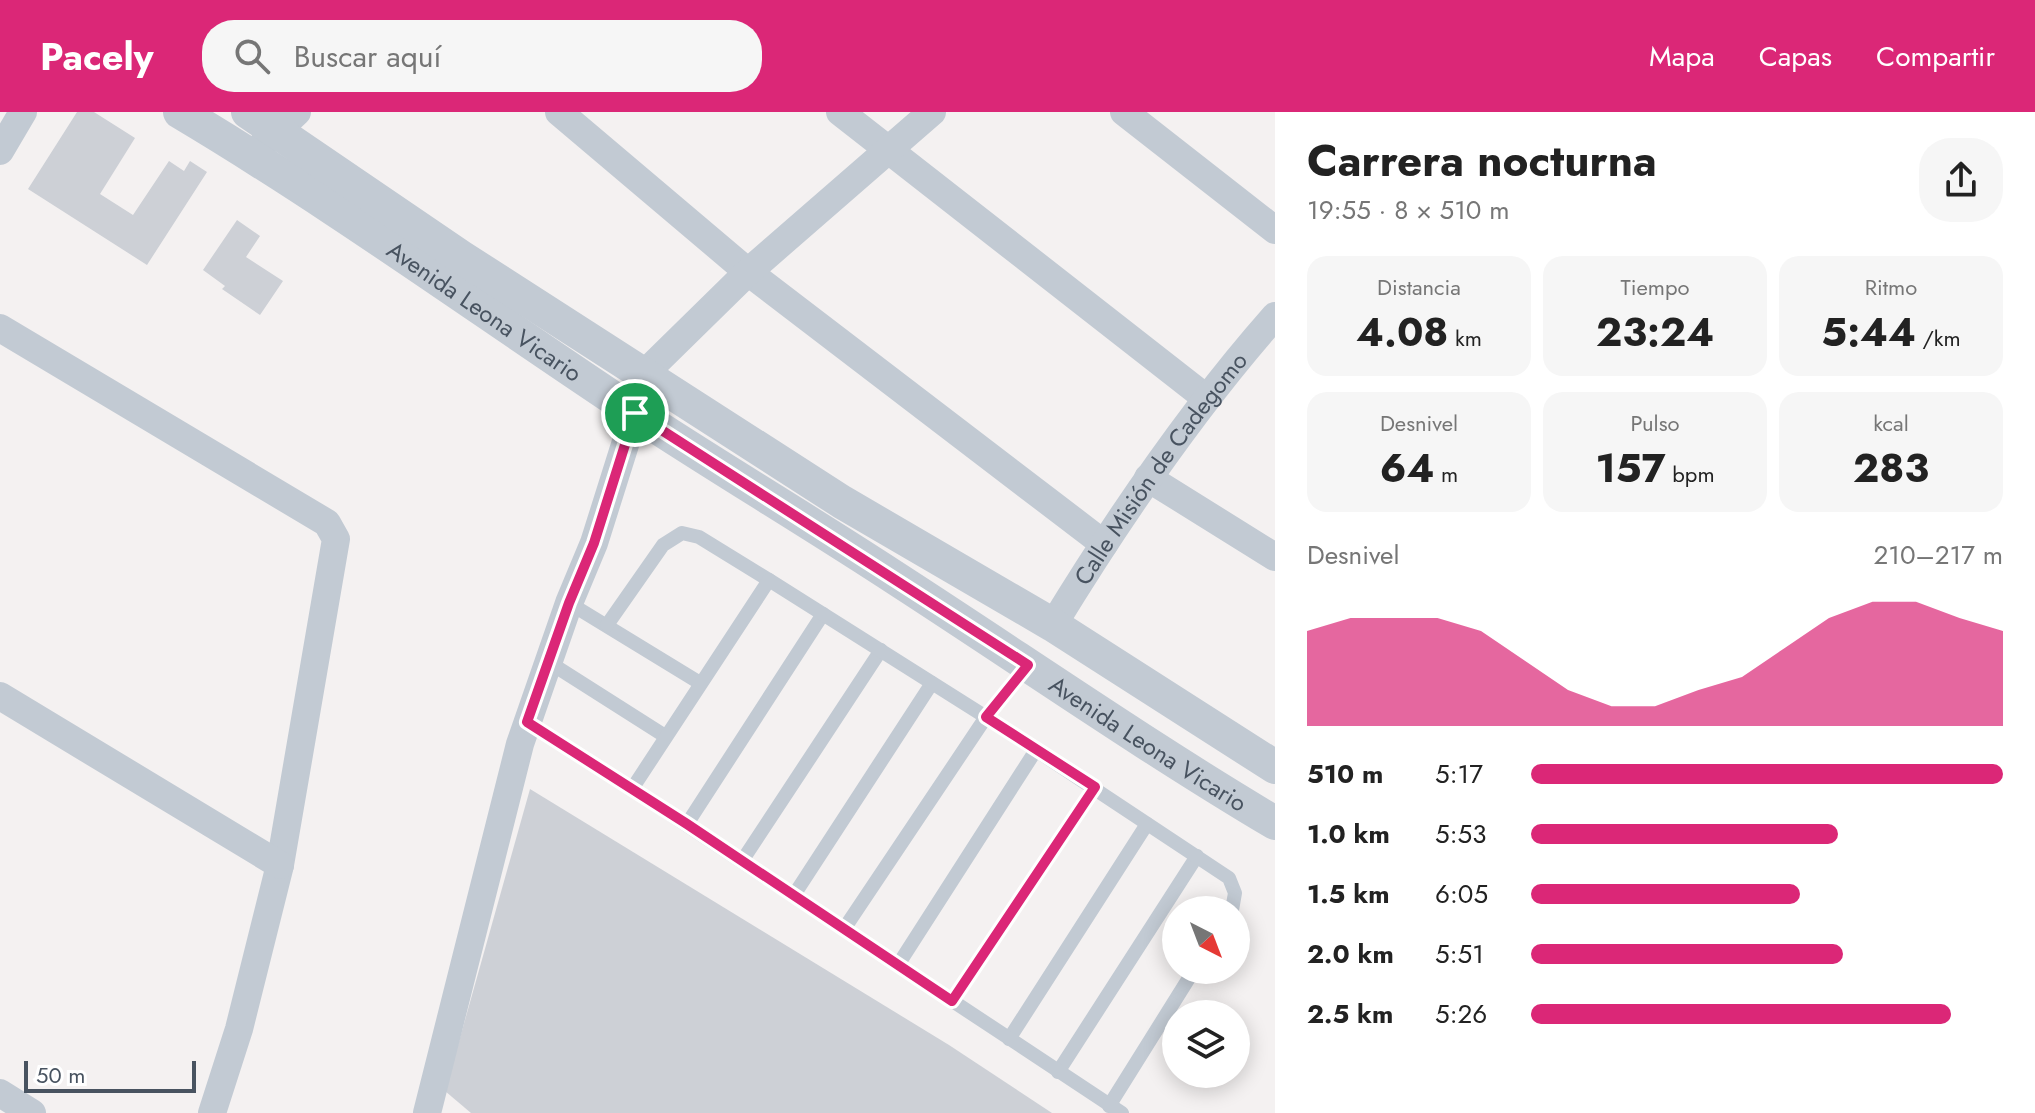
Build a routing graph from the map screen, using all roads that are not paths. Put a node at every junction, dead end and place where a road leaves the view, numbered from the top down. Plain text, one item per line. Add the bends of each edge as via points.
1 (23, 112) edge
2 (180, 112) edge
3 (248, 112) edge
4 (559, 112) edge
5 (840, 112) edge
6 (932, 112) edge
7 (1124, 112) edge
8 (287, 121) edge
9 (888, 150) junction
10 (0, 151) edge
11 (251, 155) junction
12 (1275, 230) edge
13 (748, 272) junction
14 (0, 328) edge
15 (1269, 334) edge
16 (643, 375) junction
17 (1206, 398) junction
18 (635, 413) junction
19 (1148, 478) junction
20 (1104, 544) junction
21 (1275, 557) edge
22 (769, 580) junction
23 (569, 603) junction
24 (823, 614) junction
25 (607, 625) junction
26 (1053, 625) junction
27 (881, 650) junction
28 (547, 661) junction
29 (1028, 665) junction
30 (700, 683) junction
31 (932, 683) junction
32 (0, 696) edge
33 (986, 717) junction
34 (527, 722) junction
35 (665, 736) junction
36 (1036, 750) junction
37 (1275, 767) edge
38 (1095, 787) junction
39 (632, 789) junction
40 (1275, 823) edge
41 (687, 824) junction
42 (1147, 824) junction
43 (1197, 856) junction
44 (742, 861) junction
45 (280, 865) junction
46 (794, 895) junction
47 (1234, 896) edge
48 (844, 929) junction
49 (898, 965) junction
50 (1186, 984) edge
51 (952, 1001) junction
52 (1009, 1039) junction
53 (1058, 1072) junction
54 (0, 1093) edge
55 (1115, 1110) edge
56 (32, 1113) edge
57 (212, 1113) edge
58 (427, 1113) edge

1 - 10 street
2 - 11 street, Avenida Leona Vicario
3 - 8 street, Avenida Leona Vicario
4 - 13 street
5 - 9 street
6 - 9 street
7 - 12 street
8 - 11 street
8 - 16 street, Avenida Leona Vicario via 461,257
9 - 13 street
9 - 17 street
11 - 18 street, Avenida Leona Vicario
13 - 16 street
13 - 20 street
14 - 45 street via 327,523 336,539
15 - 17 street, Calle Misión de Cadegomo
16 - 18 street via 636,384
16 - 26 street, Avenida Leona Vicario via 842,502
17 - 19 street, Calle Misión de Cadegomo
18 - 23 street
18 - 29 street, Avenida Leona Vicario
19 - 20 street, Calle Misión de Cadegomo
19 - 21 street
20 - 26 street, Calle Misión de Cadegomo
22 - 24 lane
22 - 25 lane via 699,537 682,533 663,545
22 - 30 lane
23 - 25 lane
23 - 28 street
24 - 27 lane
24 - 41 lane
25 - 30 lane
26 - 37 street, Avenida Leona Vicario
27 - 31 lane
27 - 44 lane
28 - 34 street
28 - 35 lane
29 - 33 lane
29 - 40 street, Avenida Leona Vicario
30 - 35 lane
31 - 33 lane
31 - 46 lane
32 - 45 street
33 - 36 lane
33 - 48 lane
34 - 39 lane
34 - 58 street
35 - 39 lane
36 - 38 lane
36 - 49 lane
38 - 42 lane
38 - 51 lane
39 - 41 lane
41 - 44 lane
42 - 43 lane
42 - 52 lane
43 - 47 lane via 1229,878
43 - 53 lane
44 - 46 lane
45 - 57 street
46 - 48 lane
48 - 49 lane
49 - 51 lane
50 - 55 lane
51 - 52 lane
52 - 53 lane
53 - 55 lane
54 - 56 street

